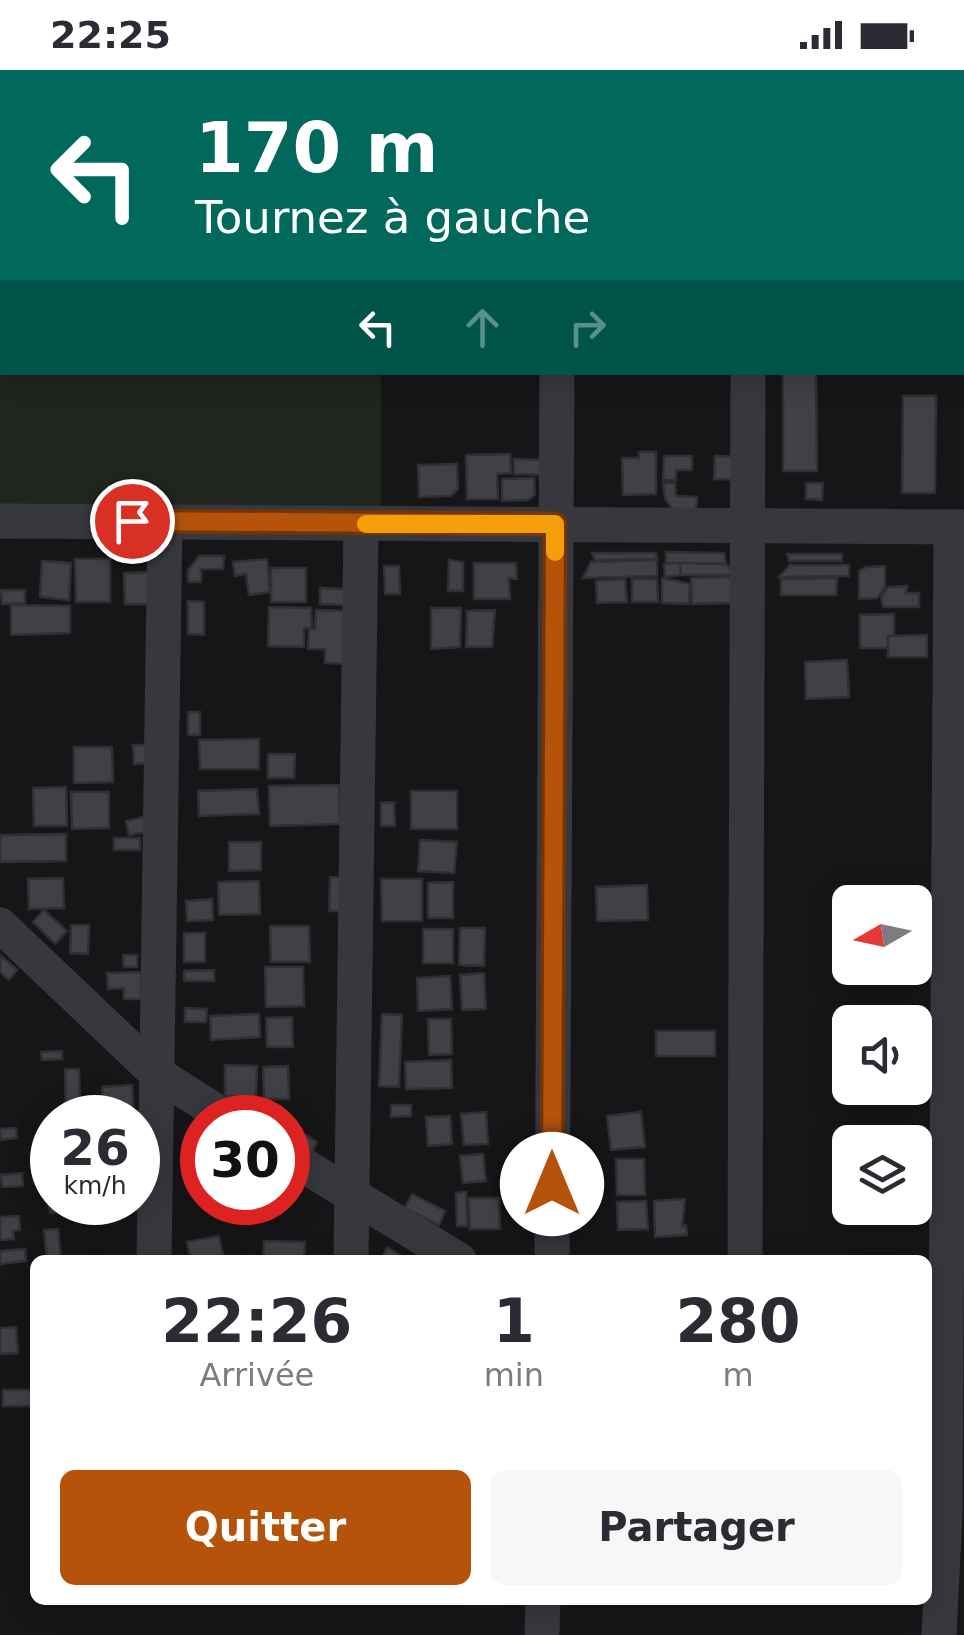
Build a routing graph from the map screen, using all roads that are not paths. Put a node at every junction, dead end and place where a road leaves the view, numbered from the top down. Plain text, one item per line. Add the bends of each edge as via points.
1 (556, 375) edge
2 (748, 375) edge
3 (0, 520) edge
4 (165, 522) junction
5 (361, 524) junction
6 (555, 524) junction
7 (958, 527) edge
8 (747, 528) junction
9 (0, 925) edge
10 (156, 1073) junction
11 (191, 1095) edge
12 (310, 1170) edge
13 (351, 1196) junction
14 (154, 1255) edge
15 (351, 1255) edge
16 (451, 1255) edge
17 (552, 1255) edge
18 (745, 1255) edge
19 (945, 1512) edge
20 (939, 1635) edge

1 - 6 street
2 - 8 street
3 - 4 street
4 - 5 street
4 - 10 street
5 - 6 street
5 - 13 street
6 - 8 street
6 - 17 street
7 - 8 street
7 - 19 street
8 - 18 street
9 - 10 street
10 - 11 street
10 - 14 street
12 - 13 street
13 - 15 street
13 - 16 street
19 - 20 street

